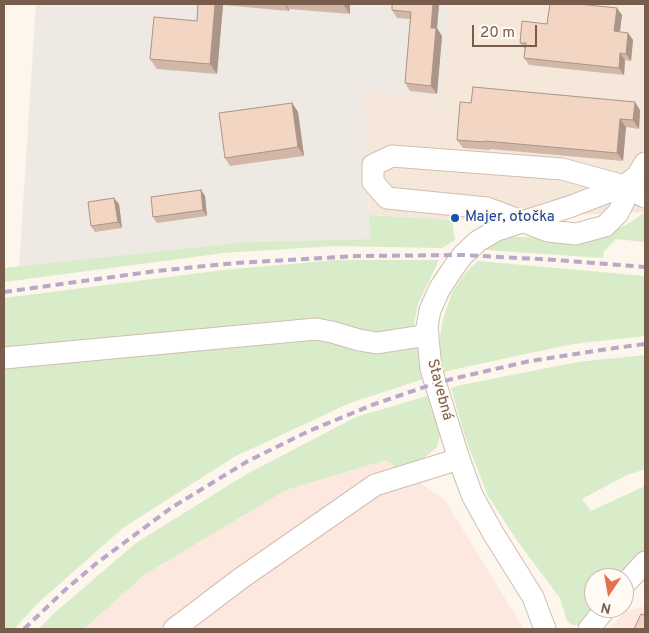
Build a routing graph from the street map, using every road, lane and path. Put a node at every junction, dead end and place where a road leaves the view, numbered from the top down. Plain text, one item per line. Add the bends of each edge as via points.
1 (645, 163) edge
2 (624, 186) junction
3 (645, 197) edge
4 (523, 221) junction
5 (428, 335) junction
6 (4, 358) edge
7 (459, 459) junction
8 (645, 562) edge
9 (634, 574) edge
10 (597, 618) edge
11 (174, 629) edge
12 (545, 629) edge
13 (588, 629) edge

1 - 2 street via 637,176
2 - 3 street
2 - 4 street, Stavebná
2 - 4 street via 624,201 605,226 576,234 548,231
2 - 4 street via 562,169 392,156 373,165 372,182 387,198 487,208
4 - 5 street, Stavebná via 497,230 463,255 440,288 430,310
5 - 6 street via 377,343 316,329
5 - 7 street, Stavebná via 431,369
7 - 11 street via 375,486
7 - 12 street, Stavebná via 472,495 533,597
8 - 9 street
10 - 13 street

